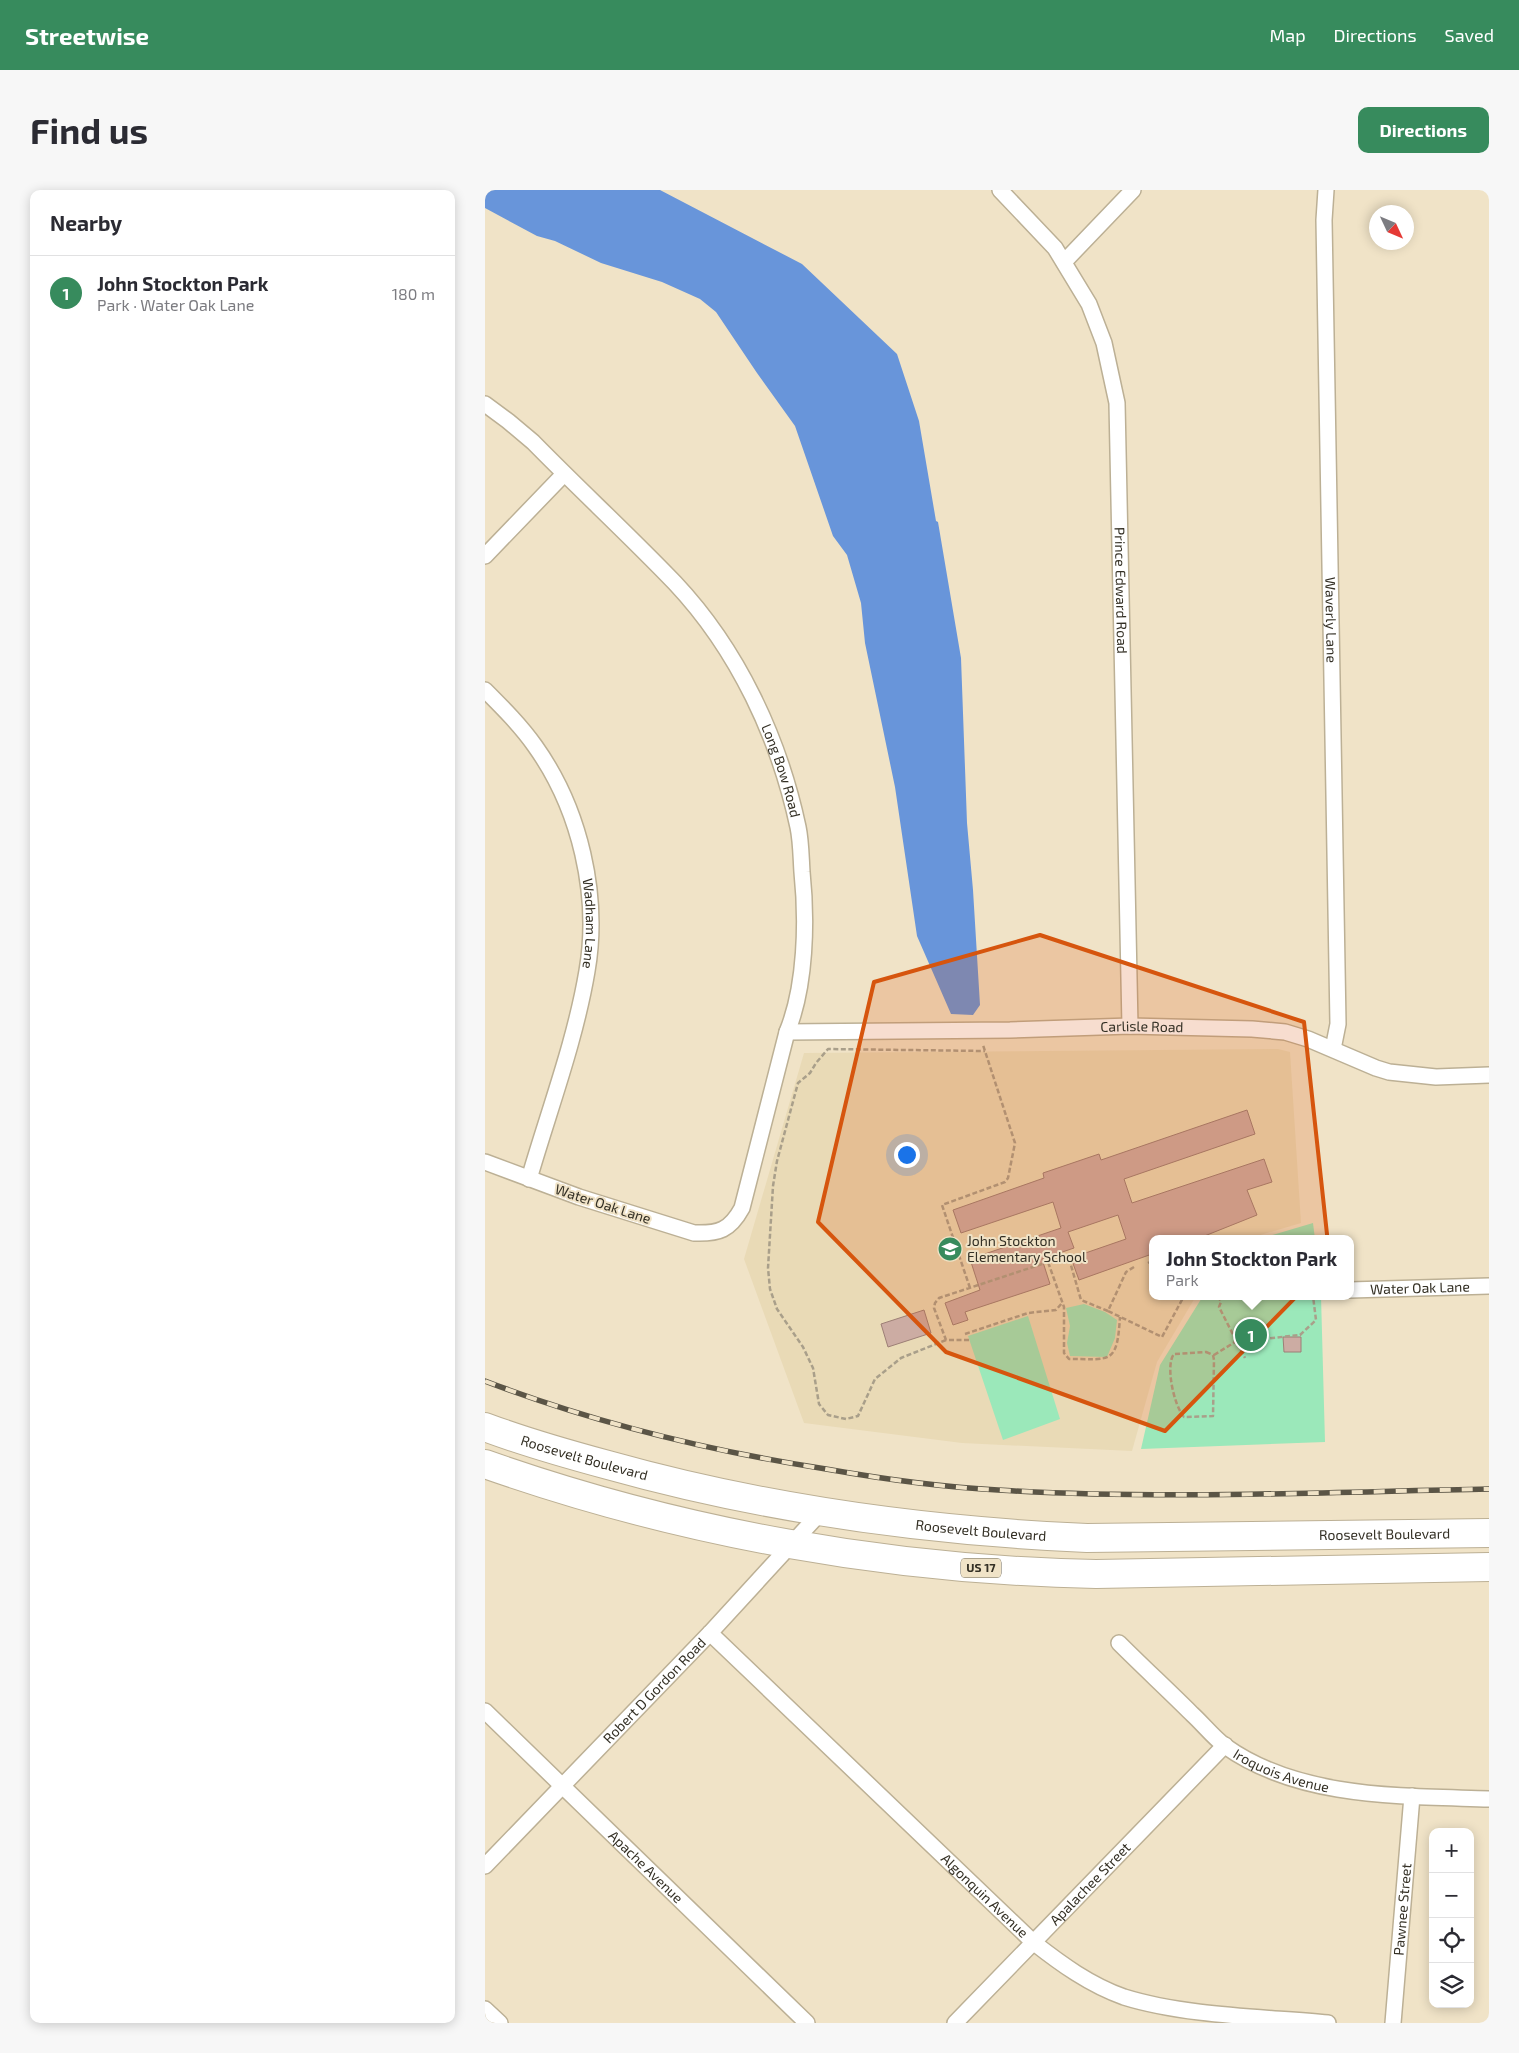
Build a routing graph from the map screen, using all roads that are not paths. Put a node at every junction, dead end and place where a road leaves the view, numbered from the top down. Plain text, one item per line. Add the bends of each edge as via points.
1 (1000, 190) edge
2 (1133, 190) edge
3 (1326, 190) edge
4 (1064, 262) junction
5 (485, 404) edge
6 (564, 474) junction
7 (485, 556) edge
8 (485, 690) edge
9 (1130, 1026) junction
10 (787, 1032) junction
11 (1333, 1049) junction
12 (1489, 1075) edge
13 (485, 1162) edge
14 (529, 1179) junction
15 (724, 1230) joint
16 (1489, 1286) edge
17 (1354, 1290) edge
18 (485, 1427) edge
19 (485, 1464) edge
20 (820, 1513) junction
21 (1489, 1533) edge
22 (791, 1544) junction
23 (1489, 1567) edge
24 (711, 1633) junction
25 (1119, 1643) dead end
26 (485, 1711) edge
27 (1225, 1745) junction
28 (563, 1786) junction
29 (1412, 1796) junction
30 (1489, 1799) edge
31 (485, 1866) edge
32 (1033, 1942) junction
33 (485, 2009) edge
34 (500, 2023) edge
35 (807, 2023) edge
36 (955, 2023) edge
37 (1328, 2023) edge
38 (1393, 2023) edge

1 - 4 street, Prince Edward Road via 1049,241
2 - 4 street
3 - 11 street, Waverly Lane via 1324,230 1337,1024
4 - 9 street, Prince Edward Road via 1089,304 1104,344 1117,403
5 - 6 street, Long Bow Road via 527,437
6 - 7 street
6 - 10 street, Long Bow Road via 697,610 746,683 767,727 786,780 798,828 804,891 805,937 795,1012
8 - 14 street, Wadham Lane via 511,715 536,747 558,785 574,823 587,871 591,925 587,969 578,1015
9 - 10 street, Carlisle Road
9 - 11 street, Carlisle Road via 1285,1032
10 - 15 street, Long Bow Road via 742,1208
11 - 12 street, Carlisle Road via 1376,1068 1403,1074 1436,1077
13 - 14 street, Water Oak Lane
14 - 15 street, Water Oak Lane via 694,1233
16 - 17 street, Water Oak Lane
18 - 20 highway, Roosevelt Boulevard via 649,1476 724,1495
19 - 22 highway, US 17 via 613,1504
20 - 21 highway, Roosevelt Boulevard via 929,1527 1087,1538
20 - 22 street, Robert D Gordon Road
22 - 23 highway, US 17 via 904,1560 1047,1573
22 - 24 street, Robert D Gordon Road
24 - 28 street, Robert D Gordon Road
24 - 32 street, Algonquin Avenue
25 - 27 street, Iroquois Avenue
26 - 28 street, Apache Avenue
27 - 29 street, Iroquois Avenue via 1255,1763 1299,1780 1326,1787
27 - 32 street, Apalachee Street
28 - 31 street, Robert D Gordon Road
28 - 35 street, Apache Avenue
29 - 30 street, Iroquois Avenue
29 - 38 street, Pawnee Street
32 - 36 street, Apalachee Street
32 - 37 street, Algonquin Avenue via 1092,1983 1123,1996 1156,2005
33 - 34 street

